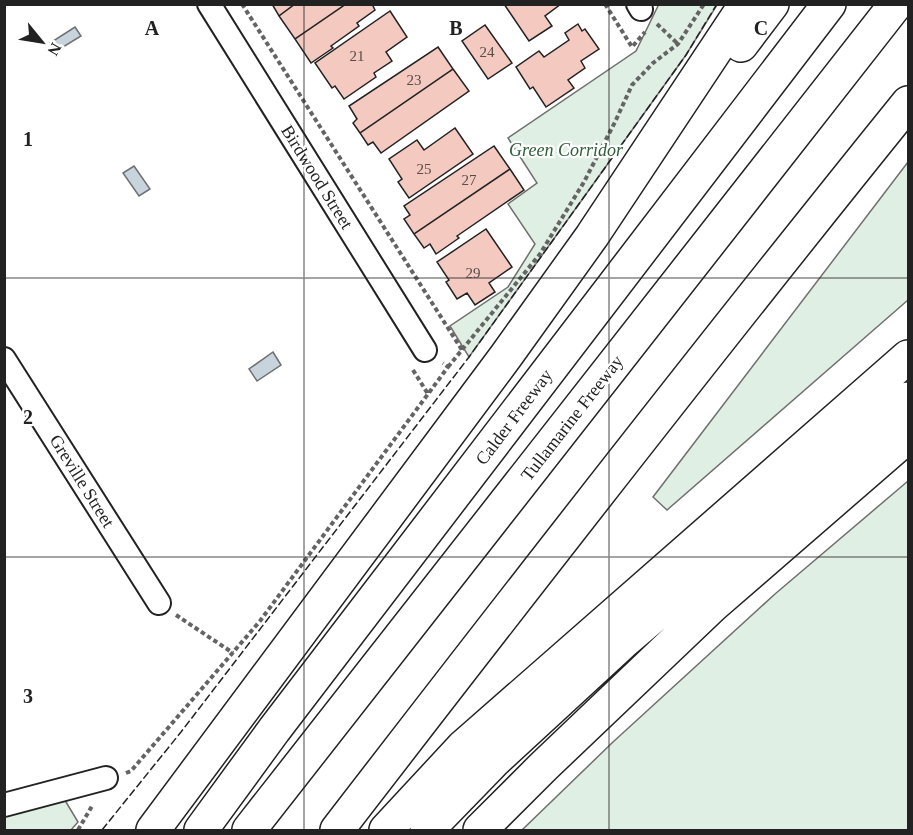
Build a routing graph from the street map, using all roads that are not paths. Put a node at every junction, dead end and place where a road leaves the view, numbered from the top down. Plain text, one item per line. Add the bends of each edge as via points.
1 (209, 4) edge
2 (746, 4) edge
3 (772, 4) edge
4 (828, 4) edge
5 (896, 4) edge
6 (909, 103) edge
7 (592, 236) junction
8 (425, 350) road end
9 (909, 357) edge
10 (4, 359) edge
11 (909, 399) edge
12 (909, 436) edge
13 (159, 603) road end
14 (106, 778) road end
15 (4, 805) edge
16 (153, 831) edge
17 (201, 831) edge
18 (249, 831) edge
19 (338, 831) edge
20 (386, 831) edge
21 (427, 831) edge
22 (480, 831) edge

1 - 8 street, Birdwood Street
2 - 7 highway
3 - 7 highway
4 - 17 highway, Calder Freeway
5 - 18 highway, Tullamarine Freeway
6 - 19 highway via 557,545
7 - 16 highway via 432,458
9 - 20 highway via 463,747
10 - 13 street, Greville Street
11 - 21 highway via 622,643 495,760
12 - 22 highway via 712,606
14 - 15 street

